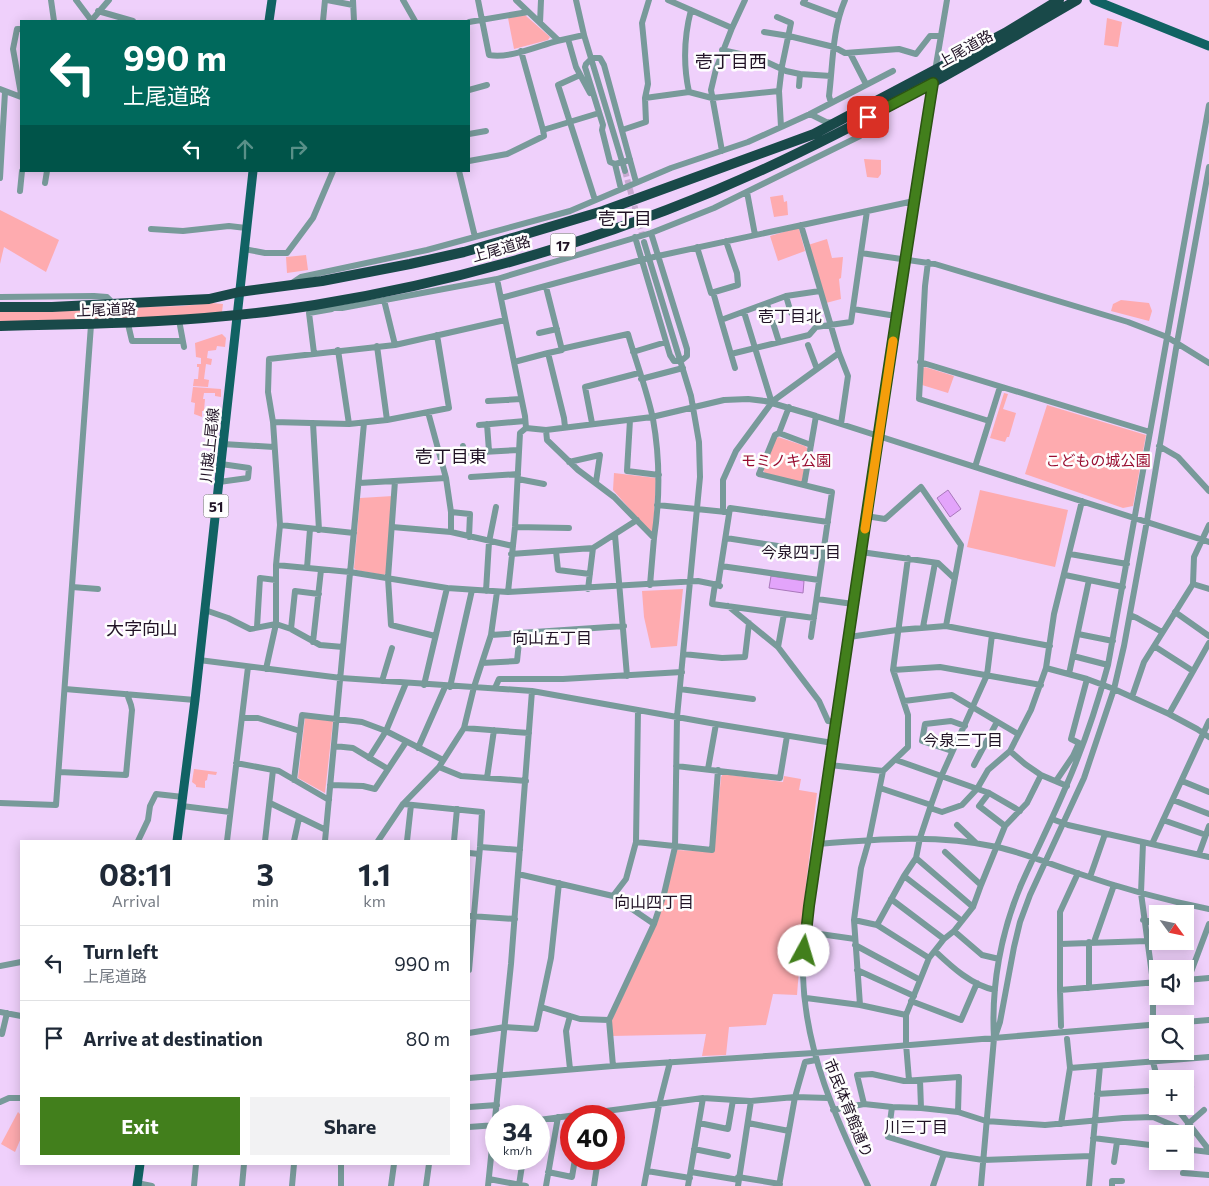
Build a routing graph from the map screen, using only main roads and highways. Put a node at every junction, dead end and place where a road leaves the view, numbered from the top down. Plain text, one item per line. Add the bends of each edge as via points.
1 (272, 0) edge
2 (1059, 0) edge
3 (1077, 0) edge
4 (1094, 0) edge
5 (269, 20) edge
6 (1209, 46) edge
7 (253, 172) edge
8 (239, 292) junction
9 (0, 308) edge
10 (237, 314) junction
11 (0, 326) edge
12 (178, 840) edge
13 (140, 1165) edge
14 (137, 1185) edge

1 - 5 main road
2 - 8 highway, 上尾道路 / 17 via 1005,33 836,124 603,212 410,264 322,281
3 - 10 highway, 上尾道路 / 17 via 933,83 800,152 616,229 469,273 329,306
4 - 6 main road
7 - 8 main road, 川越上尾線 / 51
8 - 9 highway, 上尾道路 / 17 via 208,299
8 - 10 main road, 川越上尾線 / 51
10 - 11 highway, 上尾道路 / 17 via 128,324
10 - 12 main road, 川越上尾線 / 51
13 - 14 main road

